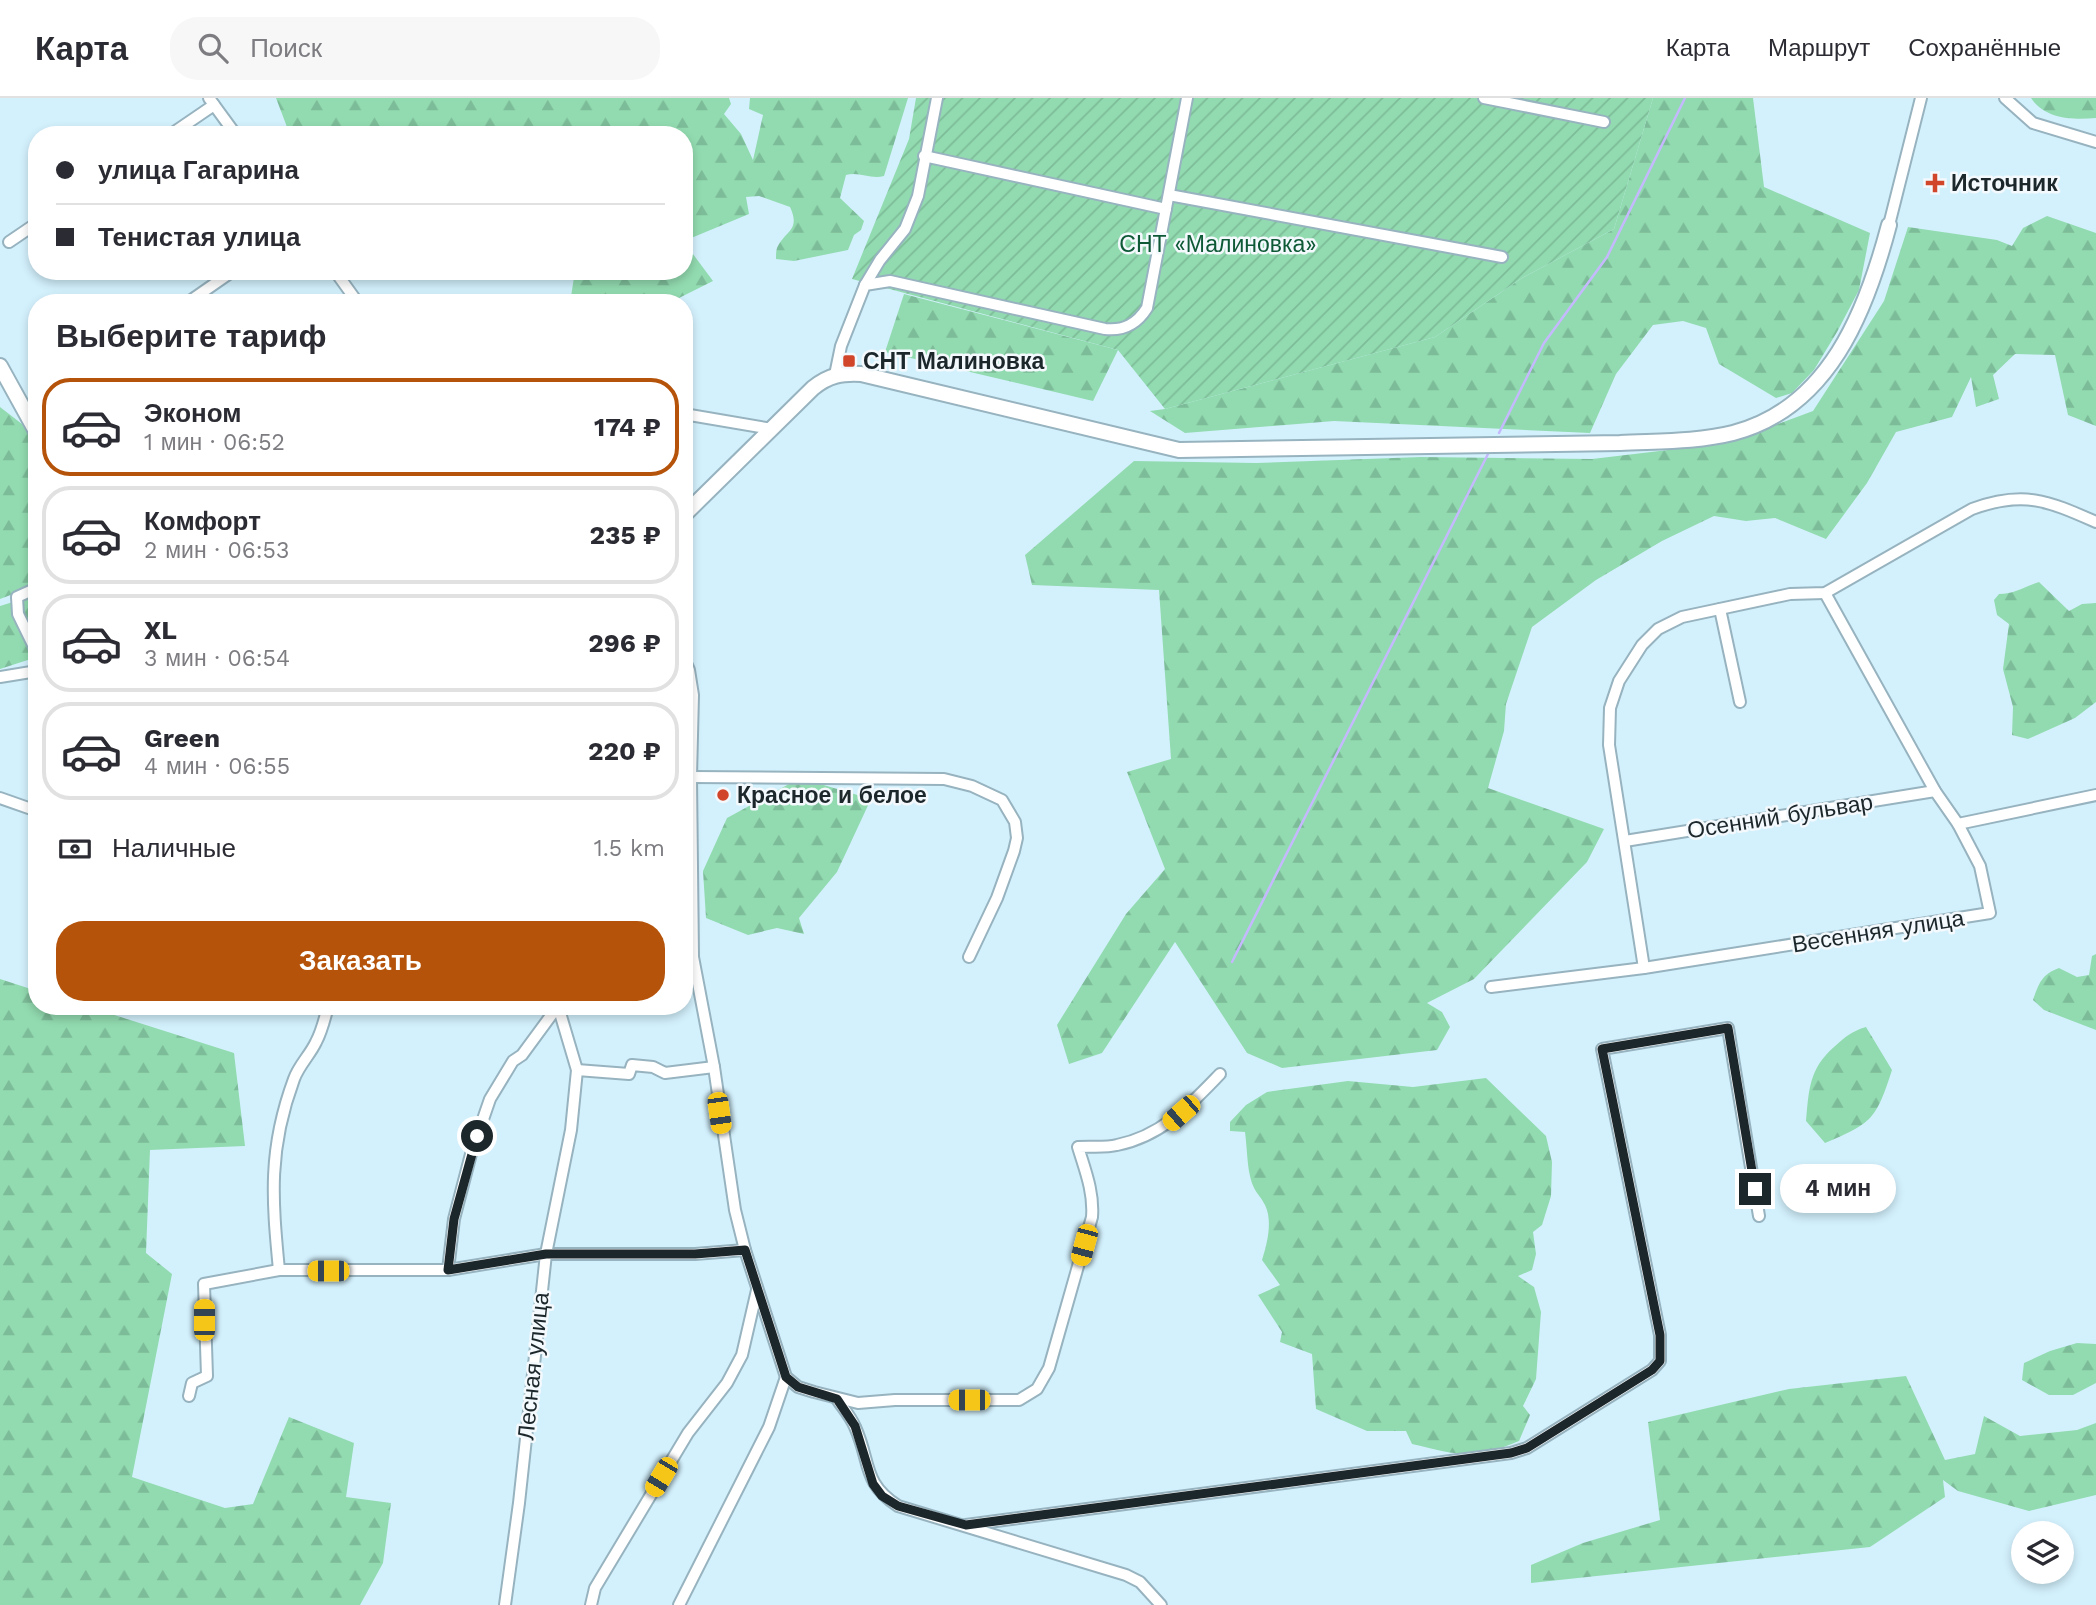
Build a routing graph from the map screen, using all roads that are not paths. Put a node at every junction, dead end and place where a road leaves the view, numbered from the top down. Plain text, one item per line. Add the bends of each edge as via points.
1 (937, 98) edge
2 (1187, 98) edge
3 (1484, 98) edge
4 (1921, 98) edge
5 (2005, 98) edge
6 (212, 102) edge
7 (1604, 121) dead end
8 (181, 126) edge
9 (229, 126) edge
10 (2096, 142) edge
11 (924, 156) junction
12 (1169, 195) junction
13 (1166, 209) junction
14 (1889, 225) joint
15 (28, 229) edge
16 (9, 242) dead end
17 (1502, 257) dead end
18 (220, 280) edge
19 (865, 285) junction
20 (200, 294) edge
21 (0, 366) edge
22 (835, 375) junction
23 (693, 416) edge
24 (28, 417) edge
25 (772, 429) junction
26 (693, 506) edge
27 (2096, 522) edge
28 (28, 592) edge
29 (1825, 593) junction
30 (1720, 609) junction
31 (28, 635) edge
32 (28, 672) edge
33 (0, 677) edge
34 (1740, 702) dead end
35 (693, 777) edge
36 (1935, 791) junction
37 (2096, 795) edge
38 (0, 798) edge
39 (28, 808) edge
40 (1958, 824) junction
41 (1625, 841) junction
42 (969, 957) dead end
43 (693, 968) edge
44 (1644, 968) junction
45 (1491, 987) dead end
46 (325, 1015) edge
47 (551, 1015) edge
48 (561, 1015) edge
49 (713, 1067) junction
50 (577, 1070) junction
51 (1220, 1074) dead end
52 (1759, 1216) dead end
53 (745, 1250) junction
54 (546, 1254) junction
55 (279, 1270) junction
56 (448, 1270) junction
57 (758, 1287) junction
58 (786, 1377) junction
59 (189, 1396) dead end
60 (837, 1399) junction
61 (966, 1525) junction
62 (505, 1605) edge
63 (591, 1605) edge
64 (679, 1605) edge
65 (1161, 1605) edge

1 - 11 street
2 - 12 street
3 - 7 street
4 - 14 street
5 - 10 street via 2033,123
6 - 8 street
6 - 9 street
11 - 13 street
11 - 19 street via 918,196 905,229
12 - 13 street
12 - 17 street
13 - 19 street via 1147,308 1141,318 1121,329 905,283
14 - 22 street via 1869,293 1826,372 1774,416 1732,433 1707,437 1620,443 1179,450 861,374
15 - 16 street
18 - 20 street
19 - 22 street
21 - 24 street
22 - 25 street via 813,388
23 - 25 street
25 - 26 street
27 - 29 street via 2028,498 1996,500 1972,509
28 - 31 street via 17,597 18,614
29 - 30 street via 1790,594
29 - 36 street, Весенняя улица
30 - 34 street
30 - 41 street via 1682,617 1658,629 1619,681 1609,708 1609,745
32 - 33 street
35 - 42 street via 944,779 1002,800 1016,822 1016,844
36 - 40 street, Весенняя улица
36 - 41 street, Осенний бульвар
37 - 40 street
38 - 39 street
40 - 44 street, Весенняя улица via 1980,866 1990,913
41 - 44 street
43 - 49 street
44 - 45 street, Весенняя улица
46 - 55 street via 283,1109 273,1167
47 - 56 street via 522,1055 513,1060 490,1099 454,1219
48 - 50 street, Лесная улица
49 - 50 street via 665,1073 632,1065 629,1074
49 - 53 street via 731,1194
50 - 54 street, Лесная улица via 571,1130
51 - 60 street via 1150,1135 1115,1146 1078,1147 1090,1185 1092,1217 1049,1368 1037,1389 1019,1400
52 - 61 street via 1728,1028 1602,1049 1657,1317 1661,1351 1652,1370 1527,1448 1511,1453
53 - 54 street
53 - 57 street
54 - 56 street
54 - 62 street, Лесная улица
55 - 56 street
55 - 59 street via 204,1284 207,1376 192,1383
57 - 58 street
57 - 63 street via 743,1355 688,1433 595,1588
58 - 60 street via 798,1387
58 - 64 street via 769,1427
60 - 61 street via 855,1426 873,1484 882,1496 898,1506
61 - 65 street via 1126,1575 1140,1582

